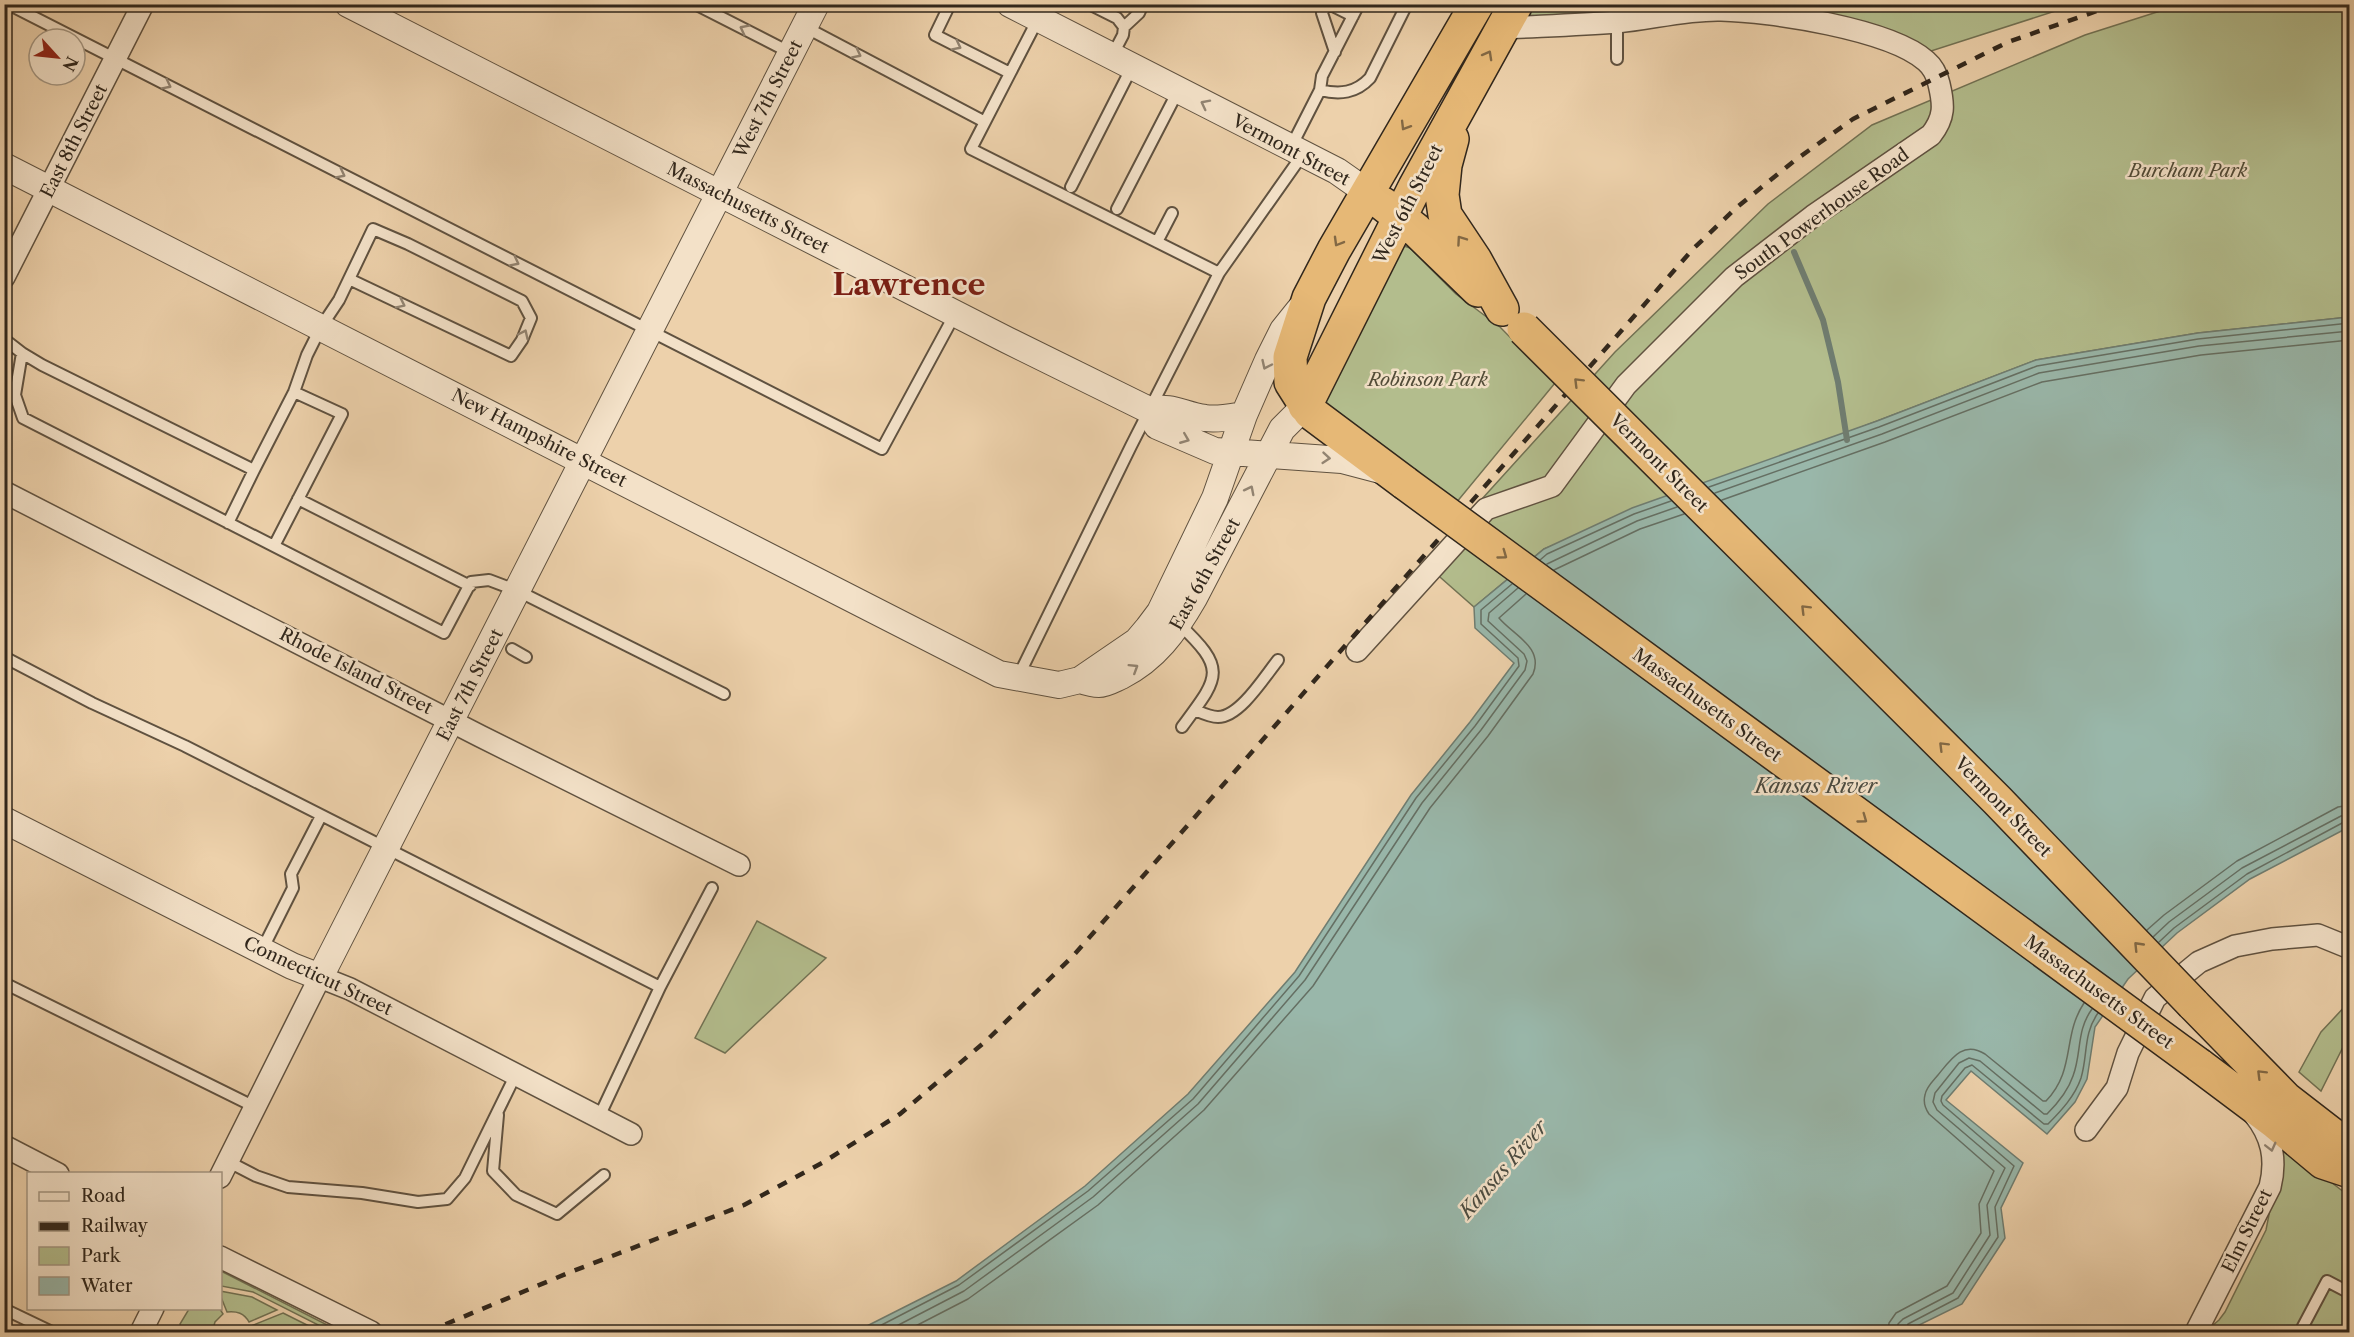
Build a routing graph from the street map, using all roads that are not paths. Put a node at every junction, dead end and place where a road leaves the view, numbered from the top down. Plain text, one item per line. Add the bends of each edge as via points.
1 (8, 4) edge
2 (143, 4) edge
3 (348, 4) edge
4 (695, 4) edge
5 (816, 4) edge
6 (950, 4) edge
7 (1089, 4) edge
8 (1143, 4) edge
9 (1328, 4) edge
10 (1359, 4) edge
11 (1407, 4) edge
12 (1477, 4) edge
13 (1022, 9) edge
14 (1353, 16) junction
15 (1510, 16) edge
16 (1617, 22) junction
17 (805, 27) junction
18 (1124, 27) junction
19 (1335, 52) junction
20 (792, 53) junction
21 (115, 59) junction
22 (1617, 59) dead end
23 (1122, 62) junction
24 (1010, 73) junction
25 (1178, 90) junction
26 (1320, 90) junction
27 (1460, 106) junction
28 (985, 122) junction
29 (1297, 151) junction
30 (4, 166) edge
31 (1071, 187) dead end
32 (50, 188) junction
33 (1367, 192) junction
34 (720, 194) junction
35 (1117, 209) dead end
36 (1172, 213) dead end
37 (1400, 217) junction
38 (1157, 242) junction
39 (1219, 273) junction
40 (4, 277) edge
41 (349, 279) junction
42 (1309, 298) junction
43 (955, 314) junction
44 (1513, 319) junction
45 (321, 327) junction
46 (650, 330) junction
47 (4, 339) edge
48 (22, 353) junction
49 (294, 392) junction
50 (1305, 406) junction
51 (1149, 410) junction
52 (1244, 415) junction
53 (1231, 453) junction
54 (1268, 455) junction
55 (582, 460) junction
56 (254, 470) junction
57 (1396, 478) junction
58 (4, 492) edge
59 (298, 499) junction
60 (228, 523) junction
61 (274, 546) junction
62 (470, 585) junction
63 (518, 591) junction
64 (1179, 624) junction
65 (512, 649) dead end
66 (1357, 651) dead end
67 (4, 657) edge
68 (526, 657) dead end
69 (1278, 660) dead end
70 (1017, 678) junction
71 (1080, 681) junction
72 (724, 694) dead end
73 (1195, 710) junction
74 (452, 720) junction
75 (1182, 727) dead end
76 (321, 816) junction
77 (4, 820) edge
78 (386, 849) junction
79 (739, 865) dead end
80 (712, 888) dead end
81 (2349, 948) edge
82 (262, 950) junction
83 (320, 977) junction
84 (4, 983) edge
85 (660, 987) junction
86 (516, 1074) junction
87 (2241, 1098) junction
88 (255, 1107) junction
89 (498, 1109) junction
90 (599, 1117) junction
91 (2086, 1130) dead end
92 (631, 1134) dead end
93 (4, 1146) edge
94 (2349, 1155) edge
95 (225, 1170) edge
96 (2349, 1171) edge
97 (56, 1172) edge
98 (604, 1175) dead end
99 (222, 1258) edge
100 (2349, 1293) edge
101 (4, 1309) edge
102 (52, 1332) edge
103 (371, 1332) edge
104 (2196, 1332) edge
105 (2300, 1332) edge

1 - 21 lane
2 - 21 street, East 8th Street
3 - 34 street, Massachusetts Street
20 -> 4 lane
5 - 17 street, West 7th Street
6 -> 24 lane via 935,34
7 - 18 lane via 1117,18
8 - 18 lane
9 - 14 lane
9 - 19 lane via 1322,13
10 - 14 lane
11 - 26 lane via 1363,85 1344,93
12 -> 33 highway, West 6th Street
13 - 23 street, Vermont Street
13 - 24 lane
14 - 19 lane
15 - 16 street, South Powerhouse Road
27 -> 15 highway, West 6th Street
16 - 22 lane
16 - 66 street, South Powerhouse Road via 1719,10 1768,14 1858,31 1912,51 1927,62 1937,75 1944,102 1942,114 1931,135 1813,216 1734,277 1626,385 1552,486 1486,509
17 - 20 street, West 7th Street
17 -> 28 lane
18 - 23 lane
19 - 26 lane via 1322,76
20 - 34 street, West 7th Street
21 - 32 street, East 8th Street
21 -> 46 lane
23 - 25 street, Vermont Street
23 - 31 lane
24 - 28 lane
29 -> 25 street, Vermont Street
25 - 35 lane
26 - 29 lane
27 - 37 highway, West 6th Street
44 -> 27 highway via 1443,207 1445,165
28 - 38 lane via 971,149
29 - 33 street, Vermont Street
29 - 39 lane
30 - 32 street, New Hampshire Street
32 - 40 street, East 8th Street
32 - 45 street, New Hampshire Street
33 - 37 highway, Vermont Street
33 -> 42 highway, West 6th Street
34 - 43 street, Massachusetts Street
34 - 46 street, East 7th Street
36 - 38 lane
37 - 44 highway, Vermont Street
37 - 50 highway, West 6th Street
38 - 39 lane
39 - 51 lane
41 -> 41 lane via 511,356 531,318 522,301 373,229
41 - 45 lane
42 - 50 highway, West 6th Street via 1290,357 1291,382
42 -> 52 street, West 6th Street via 1283,330
43 - 46 lane via 882,449
43 - 51 street, Massachusetts Street
94 -> 44 highway, Vermont Street, bridge via 2339,1140 2286,1099 1997,800
45 - 49 lane
45 - 55 street, New Hampshire Street
46 - 55 street, East 7th Street
47 - 48 lane
48 - 56 lane
48 - 60 lane via 15,395 23,418
49 - 56 lane
49 - 59 lane via 342,414
50 - 54 street, West 6th Street via 1282,429
50 - 57 highway, Massachusetts Street via 1317,420
51 - 52 street, Massachusetts Street via 1165,407 1206,418
51 -> 53 street, Massachusetts Street via 1157,426 1215,452
51 - 70 lane
52 - 53 street, West 6th Street
53 - 54 street, Massachusetts Street
53 - 71 street, East 6th Street via 1215,498 1160,612 1137,641
54 -> 57 street, Massachusetts Street via 1342,460
64 -> 54 street, East 6th Street
55 - 63 street, East 7th Street
55 - 70 street, New Hampshire Street via 999,674
56 - 60 lane
57 -> 87 highway, Massachusetts Street, bridge
58 - 74 street, Rhode Island Street
59 - 61 lane
59 - 62 lane
60 - 61 lane
61 - 62 lane via 444,633
62 - 63 lane via 489,580
63 - 72 lane
63 - 74 street, East 7th Street
71 -> 64 street, East 6th Street via 1100,685 1136,669
64 - 73 lane via 1207,653 1213,665 1214,680
65 - 68 lane
67 - 76 lane
69 - 73 lane via 1236,710 1215,717
70 - 71 street, New Hampshire Street via 1059,684
73 - 75 lane
74 - 78 street, East 7th Street
74 - 79 street, Rhode Island Street
76 - 78 lane
76 - 82 lane via 291,874 293,888
77 - 82 street, Connecticut Street
78 - 83 street, East 7th Street
78 - 85 lane
80 - 85 lane
81 - 91 street via 2318,935 2272,939 2235,946 2199,962 2155,998 2128,1053 2117,1088
82 - 83 street, Connecticut Street
83 - 86 street, Connecticut Street
83 - 88 street, East 7th Street
84 - 88 lane
85 - 90 lane
86 - 89 lane
86 - 90 street, Connecticut Street
87 - 96 highway, Massachusetts Street via 2323,1162
87 -> 104 street, Elm Street via 2269,1137 2274,1158 2272,1177
88 - 95 street, East 7th Street
89 - 95 lane via 465,1178 447,1199 418,1202 288,1187
89 - 98 lane via 493,1171 516,1195 557,1214
90 - 92 street, Connecticut Street
93 - 97 street
99 - 103 street
100 - 105 lane via 2327,1281
101 - 102 lane

